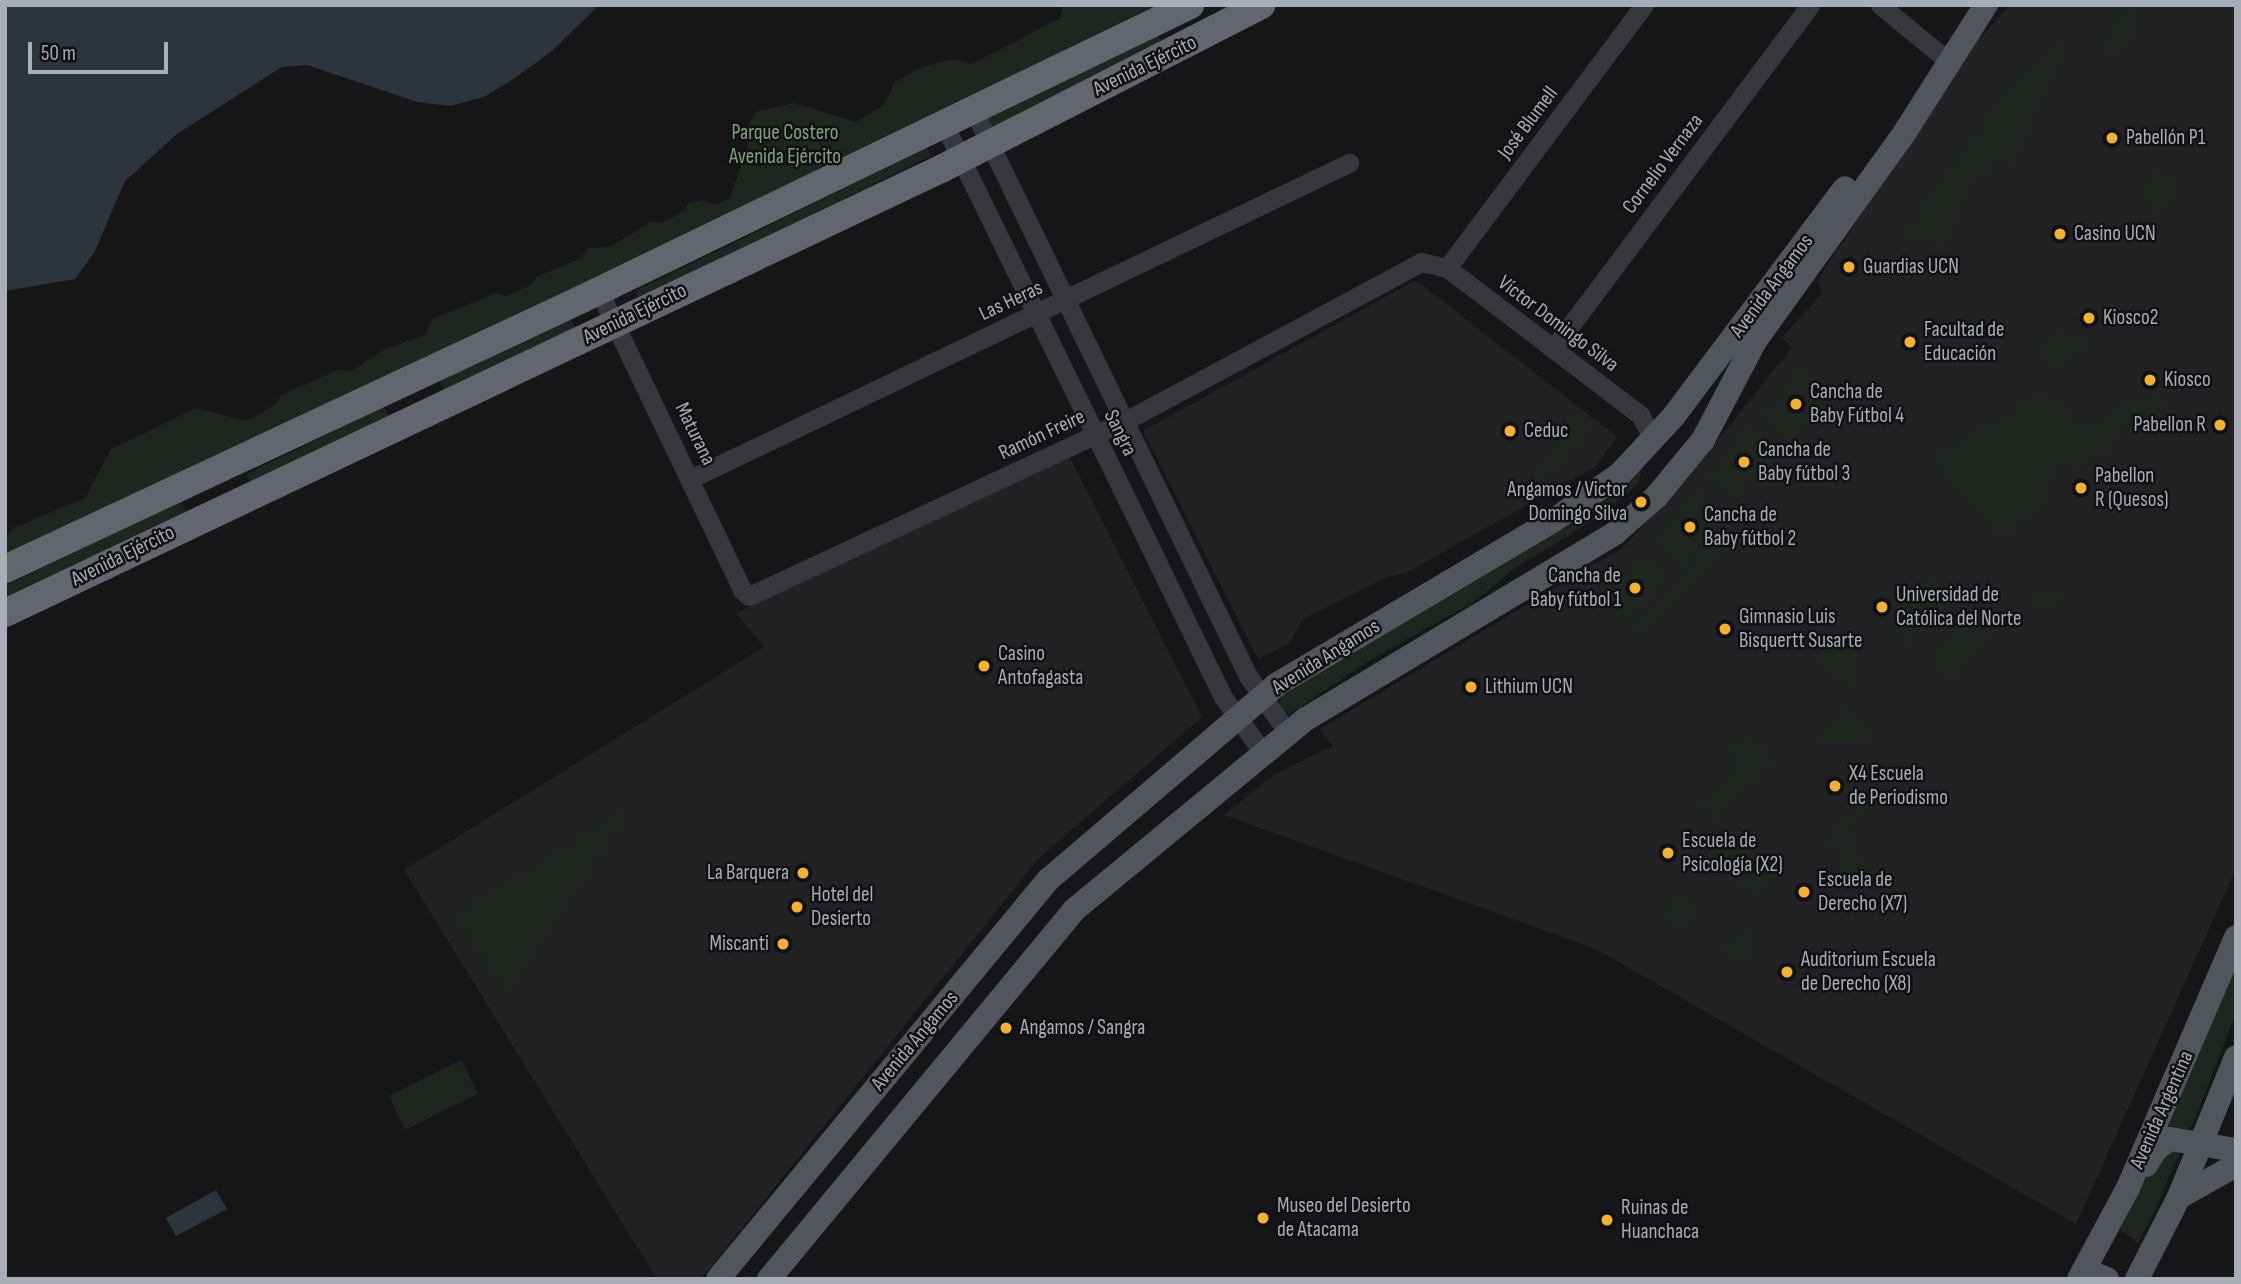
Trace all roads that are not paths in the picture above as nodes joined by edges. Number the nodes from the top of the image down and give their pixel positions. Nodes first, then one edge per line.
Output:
1 (1190, 5) edge
2 (1261, 5) edge
3 (1644, 5) edge
4 (1810, 5) edge
5 (1880, 5) edge
6 (1986, 5) edge
7 (1947, 60) junction
8 (975, 111) junction
9 (945, 126) junction
10 (989, 144) junction
11 (962, 158) junction
12 (1349, 163) dead end
13 (1421, 262) joint
14 (1447, 268) junction
15 (599, 291) junction
16 (1066, 301) junction
17 (1038, 313) junction
18 (615, 324) junction
19 (1553, 349) junction
20 (408, 380) junction
21 (423, 412) junction
22 (1125, 421) junction
23 (1096, 435) junction
24 (1654, 440) junction
25 (211, 472) junction
26 (692, 478) junction
27 (1656, 497) junction
28 (227, 506) junction
29 (5, 569) edge
30 (749, 596) joint
31 (5, 613) edge
32 (1262, 697) junction
33 (1238, 718) junction
34 (1288, 733) junction
35 (1264, 754) junction
36 (2236, 937) edge
37 (2236, 1058) edge
38 (2199, 1143) junction
39 (2236, 1150) edge
40 (2236, 1165) edge
41 (2128, 1188) junction
42 (2179, 1197) junction
43 (718, 1279) edge
44 (769, 1279) edge
45 (2079, 1279) edge
46 (2107, 1279) edge
47 (2137, 1279) edge

1 - 8 highway, Avenida Ejército
2 - 10 highway, Avenida Ejército
3 - 14 street, José Blumell
4 - 19 street, Cornelio Vernaza
5 - 7 street
6 - 7 main road, Avenida Angamos
7 - 24 main road, Avenida Angamos
7 - 27 main road, Avenida Angamos
8 - 9 highway, Avenida Ejército
8 - 10 street, Sangra
9 - 11 street, Sangra
9 - 15 highway, Avenida Ejército
10 - 11 highway, Avenida Ejército
10 - 16 street, Sangra
11 - 17 street, Sangra
11 - 18 highway, Avenida Ejército
12 - 16 street, Las Heras
13 - 14 street, Víctor Domingo Silva
13 - 22 street, Ramón Freire
14 - 19 street, Víctor Domingo Silva
15 - 18 street, Maturana
15 - 20 highway, Avenida Ejército
16 - 17 street, Las Heras
16 - 22 street, Sangra
17 - 23 street, Sangra
17 - 26 street, Las Heras
18 - 21 highway, Avenida Ejército
18 - 26 street, Maturana
19 - 24 street, Víctor Domingo Silva
20 - 21 highway
20 - 25 highway, Avenida Ejército
21 - 28 highway, Avenida Ejército
22 - 23 street, Ramón Freire
22 - 32 street, Sangra
23 - 30 street, Ramón Freire
23 - 33 street, Sangra
24 - 27 main road
24 - 32 main road, Avenida Angamos
25 - 28 highway
25 - 29 highway, Avenida Ejército
26 - 30 street, Maturana
27 - 34 main road, Avenida Angamos
28 - 31 highway, Avenida Ejército
32 - 33 main road, Avenida Angamos
32 - 34 street, Sangra
33 - 35 street, Sangra
33 - 43 main road, Avenida Angamos
34 - 35 main road, Avenida Angamos
35 - 44 main road, Avenida Angamos
36 - 41 main road, Avenida Argentina
37 - 38 main road
38 - 39 main road
38 - 41 main road
38 - 42 main road
40 - 42 main road
41 - 45 main road, Avenida Argentina
42 - 47 main road
45 - 46 main road

